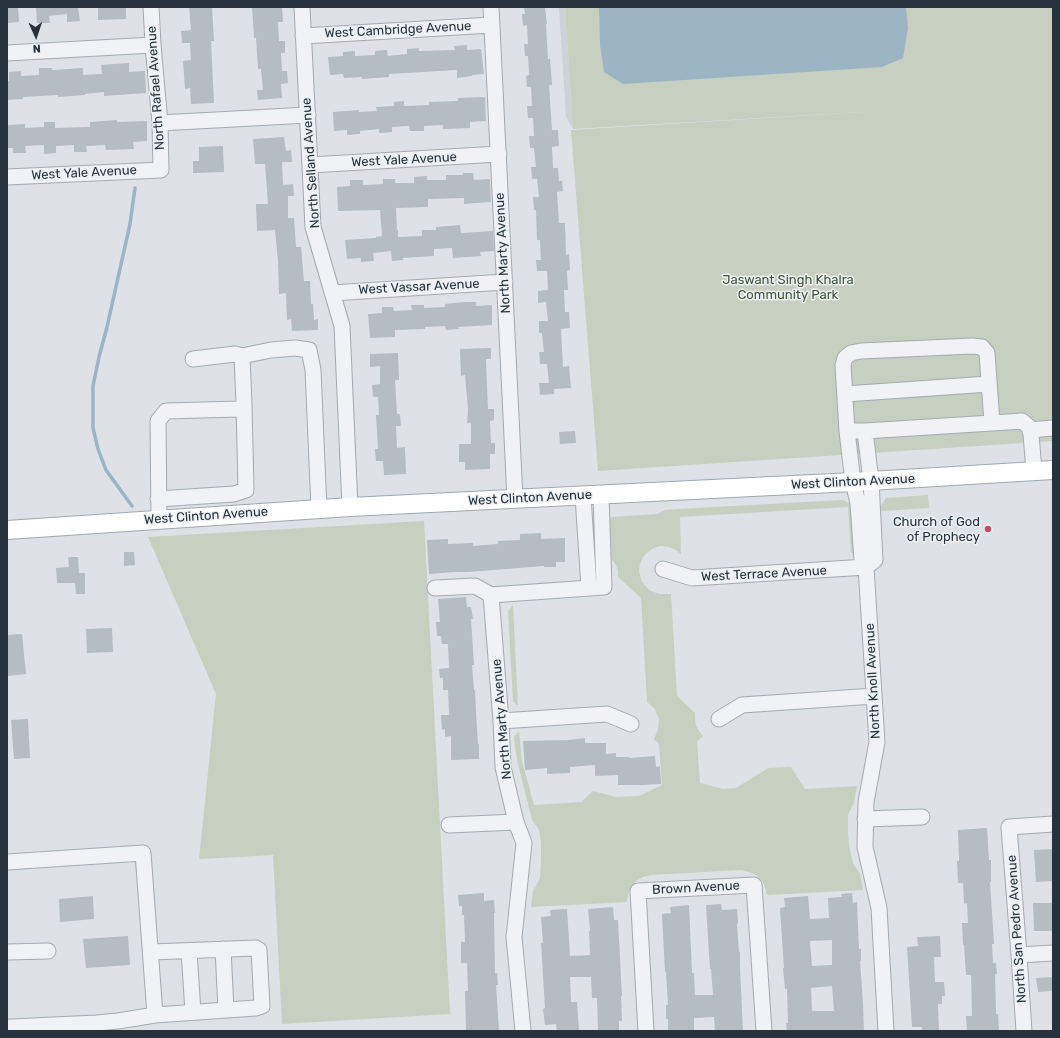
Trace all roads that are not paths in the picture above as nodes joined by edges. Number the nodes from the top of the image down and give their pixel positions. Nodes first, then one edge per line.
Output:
1 (151, 7) edge
2 (302, 7) edge
3 (491, 7) edge
4 (492, 25) junction
5 (303, 36) junction
6 (153, 45) junction
7 (7, 53) edge
8 (308, 115) junction
9 (160, 123) junction
10 (499, 154) junction
11 (310, 165) junction
12 (161, 170) joint
13 (7, 177) edge
14 (505, 282) junction
15 (332, 293) junction
16 (242, 356) junction
17 (193, 358) dead end
18 (989, 384) junction
19 (845, 394) junction
20 (244, 404) junction
21 (992, 423) junction
22 (1053, 428) edge
23 (1030, 430) junction
24 (847, 431) junction
25 (865, 431) junction
26 (1053, 470) edge
27 (1034, 471) junction
28 (871, 481) junction
29 (853, 482) junction
30 (601, 495) junction
31 (583, 496) junction
32 (515, 498) junction
33 (158, 499) junction
34 (350, 507) junction
35 (319, 509) junction
36 (158, 519) junction
37 (7, 530) edge
38 (866, 568) junction
39 (663, 569) dead end
40 (435, 588) dead end
41 (589, 588) junction
42 (491, 595) junction
43 (874, 696) junction
44 (719, 719) dead end
45 (501, 721) junction
46 (631, 724) dead end
47 (922, 817) dead end
48 (865, 819) junction
49 (516, 822) junction
50 (1053, 824) edge
51 (449, 825) dead end
52 (7, 862) edge
53 (223, 949) junction
54 (48, 951) dead end
55 (189, 951) junction
56 (7, 952) edge
57 (151, 952) junction
58 (1053, 953) edge
59 (1019, 955) junction
60 (226, 1010) junction
61 (193, 1012) junction
62 (155, 1015) junction
63 (7, 1027) edge
64 (523, 1031) edge
65 (646, 1031) edge
66 (764, 1031) edge
67 (886, 1031) edge
68 (1024, 1031) edge

1 - 6 street, North Rafael Avenue
2 - 5 street, North Selland Avenue
3 - 4 street, North Marty Avenue
4 - 5 street, West Cambridge Avenue
4 - 10 street, North Marty Avenue
5 - 8 street, North Selland Avenue
6 - 7 street
6 - 9 street, North Rafael Avenue
8 - 9 street
8 - 11 street, North Selland Avenue
9 - 12 street, North Rafael Avenue
10 - 11 street, West Yale Avenue
10 - 14 street, North Marty Avenue
11 - 15 street, North Selland Avenue
12 - 13 street, West Yale Avenue
14 - 15 street, West Vassar Avenue
14 - 32 street, North Marty Avenue
15 - 34 street, North Selland Avenue
16 - 17 street
16 - 20 street
16 - 35 street
18 - 19 street
18 - 19 street, North Knoll Avenue
18 - 21 street
19 - 24 street, North Knoll Avenue
20 - 33 street
20 - 33 street
21 - 23 street
21 - 25 street
22 - 23 street
23 - 27 street
24 - 25 street
24 - 29 street, North Knoll Avenue
25 - 28 street
26 - 27 main road, West Clinton Avenue
27 - 28 main road, West Clinton Avenue
28 - 29 main road, West Clinton Avenue
28 - 38 street
29 - 30 main road, West Clinton Avenue
29 - 38 street, North Knoll Avenue
30 - 31 main road, West Clinton Avenue
30 - 41 street
31 - 32 main road, West Clinton Avenue
31 - 41 street
32 - 34 main road, West Clinton Avenue
33 - 36 street
34 - 35 main road, West Clinton Avenue
35 - 36 main road, West Clinton Avenue
36 - 37 main road, West Clinton Avenue
38 - 39 street, West Terrace Avenue
38 - 43 street, North Knoll Avenue
40 - 42 street
41 - 42 street
42 - 45 street, North Marty Avenue
43 - 44 street
43 - 48 street, North Knoll Avenue
45 - 46 street
45 - 49 street, North Marty Avenue
47 - 48 street
48 - 67 street, North Knoll Avenue
49 - 51 street
49 - 64 street, North Marty Avenue
50 - 59 street, North San Pedro Avenue
52 - 57 street
53 - 55 street
53 - 60 street
53 - 60 street
54 - 56 street
55 - 57 street
55 - 61 street
57 - 62 street
58 - 59 street
59 - 68 street, North San Pedro Avenue
60 - 61 street
61 - 62 street
62 - 63 street
65 - 66 street, Brown Avenue

